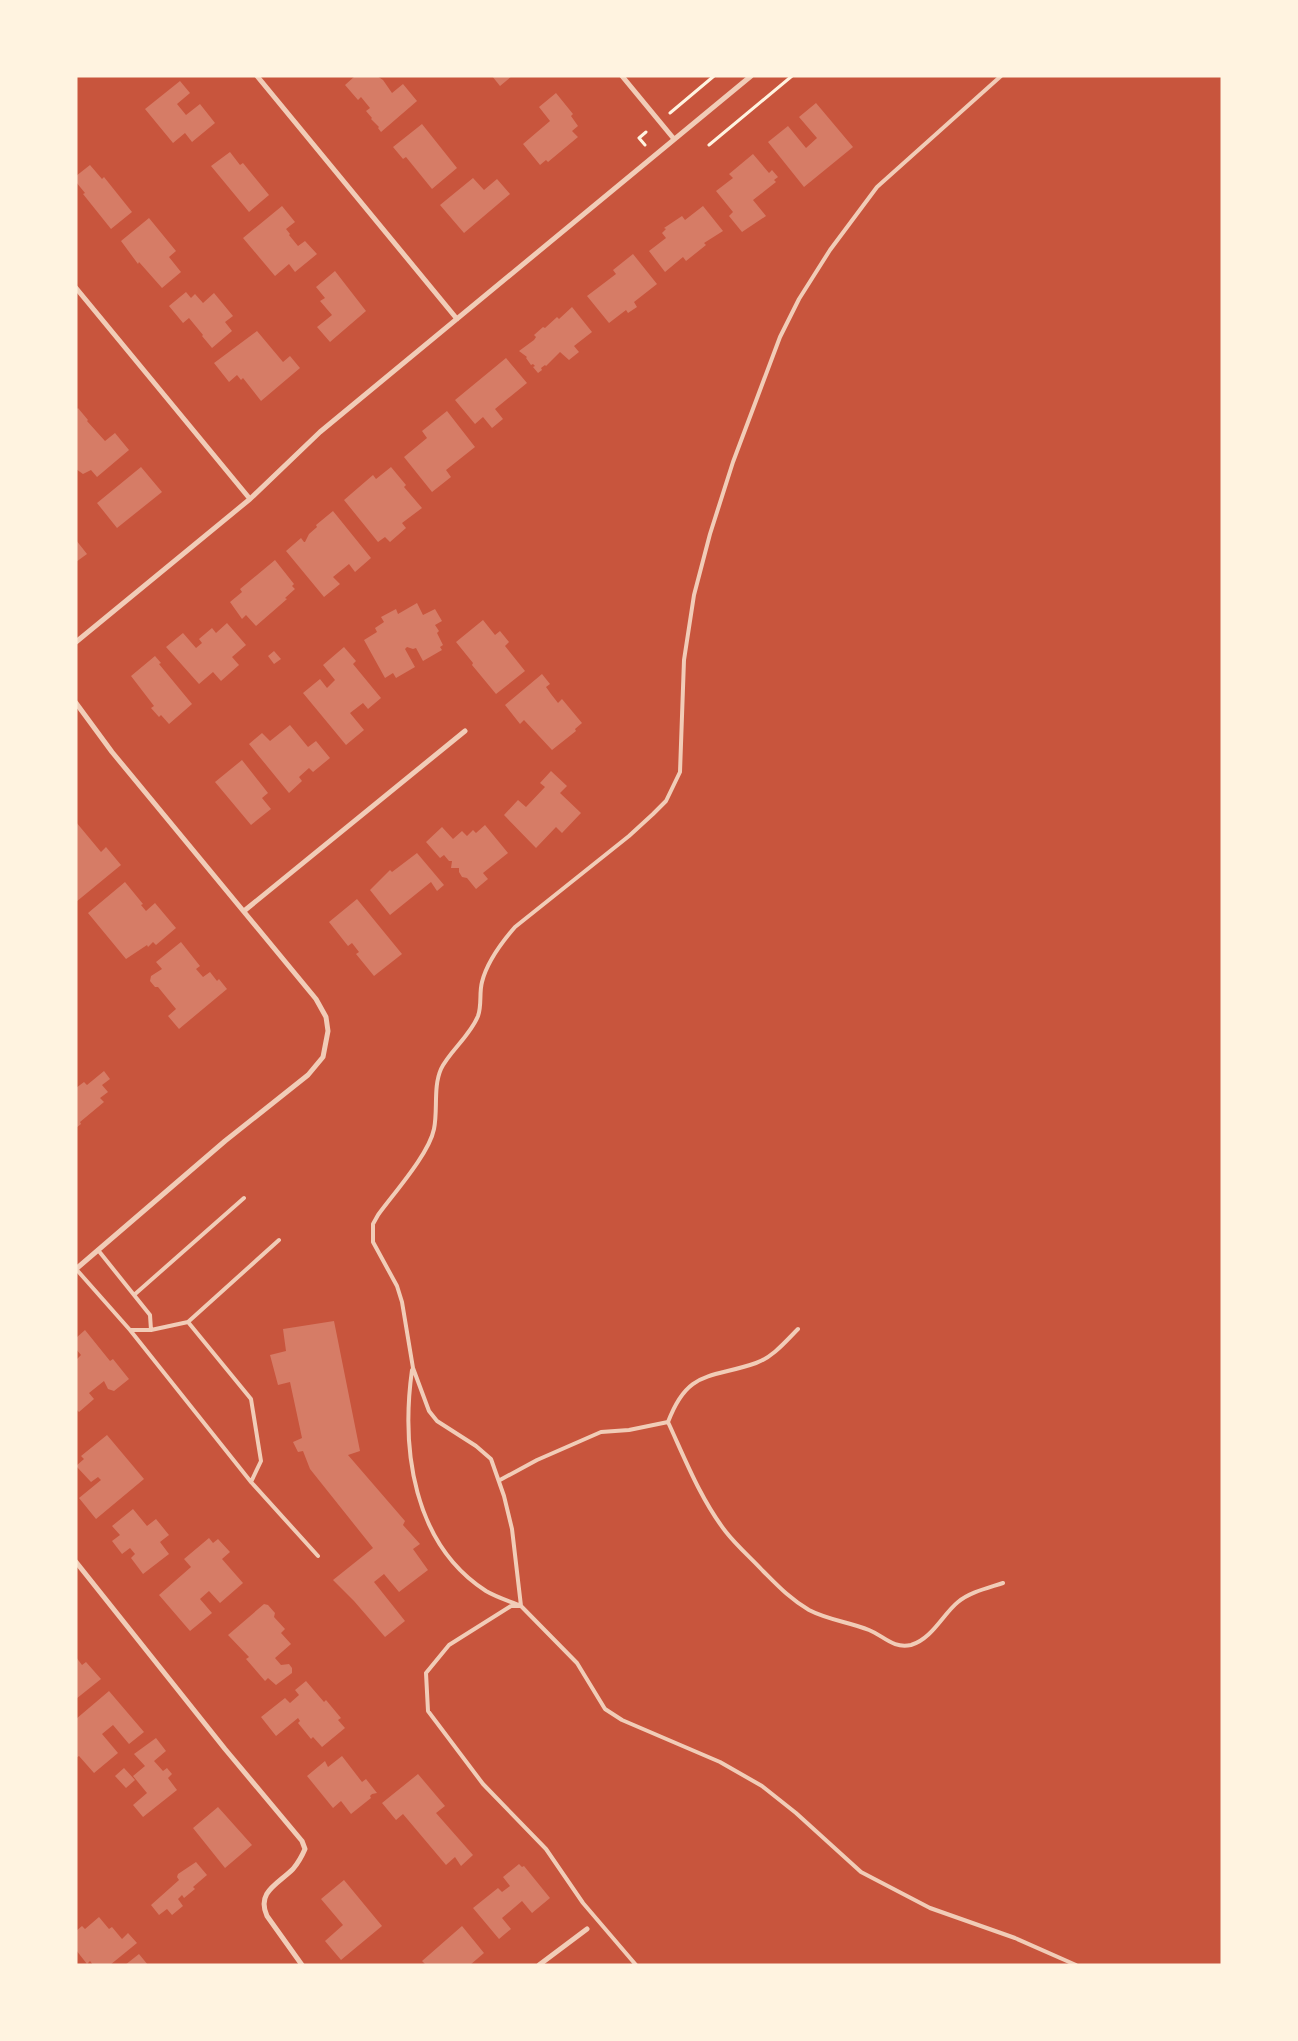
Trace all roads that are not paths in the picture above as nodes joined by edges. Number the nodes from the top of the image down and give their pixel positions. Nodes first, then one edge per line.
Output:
1 (257, 76) edge
2 (622, 76) edge
3 (751, 76) edge
4 (1001, 76) edge
5 (674, 140) junction
6 (76, 288) edge
7 (457, 319) junction
8 (250, 499) junction
9 (76, 642) edge
10 (76, 703) edge
11 (465, 731) dead end
12 (244, 911) junction
13 (244, 1198) dead end
14 (279, 1240) dead end
15 (98, 1250) junction
16 (76, 1269) edge
17 (134, 1295) junction
18 (188, 1322) junction
19 (798, 1329) dead end
20 (130, 1330) junction
21 (151, 1330) junction
22 (412, 1368) junction
23 (668, 1422) junction
24 (500, 1480) junction
25 (251, 1482) junction
26 (318, 1556) dead end
27 (76, 1562) edge
28 (1003, 1583) dead end
29 (521, 1606) junction
30 (587, 1929) dead end
31 (302, 1965) edge
32 (539, 1965) edge
33 (636, 1965) edge
34 (1076, 1965) edge

1 - 7 street
2 - 5 street
3 - 5 street
4 - 22 lane
5 - 7 street
6 - 8 street
7 - 8 street
8 - 9 street
10 - 12 street
11 - 12 street
12 - 15 street
13 - 17 lane
14 - 18 lane
15 - 16 street
15 - 17 lane
16 - 20 lane
17 - 21 lane
18 - 21 lane
18 - 25 lane
19 - 23 lane
20 - 21 lane
20 - 25 lane
22 - 24 lane
22 - 29 lane
23 - 24 lane
23 - 28 lane
24 - 29 lane
25 - 26 lane
27 - 31 street
29 - 33 lane
29 - 34 lane
30 - 32 street

